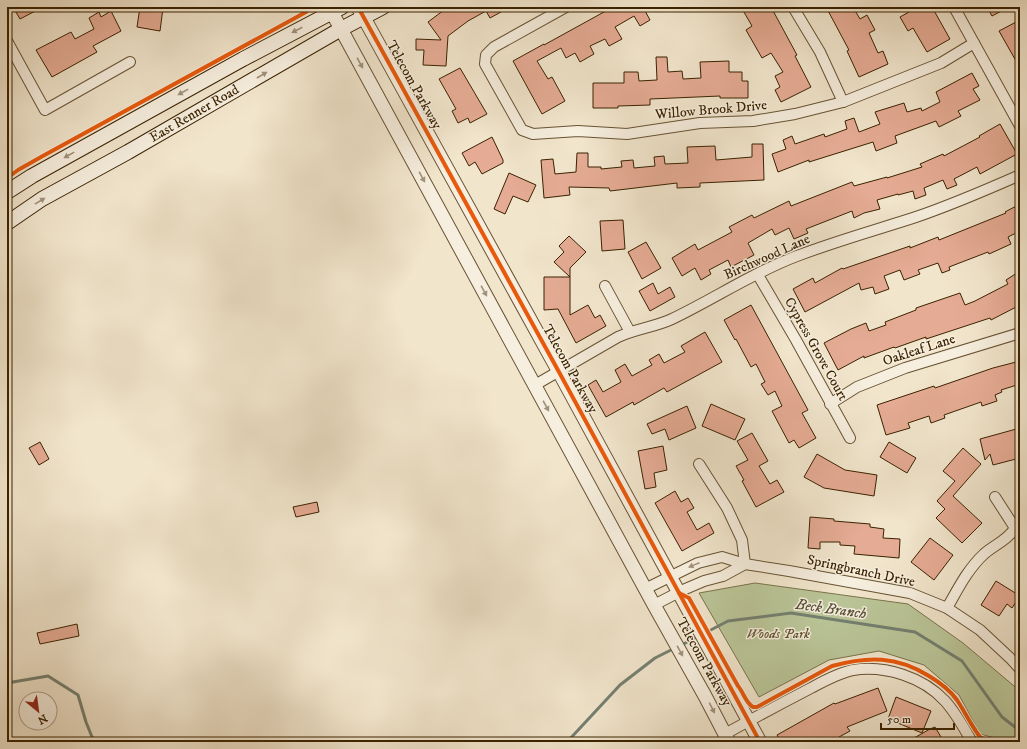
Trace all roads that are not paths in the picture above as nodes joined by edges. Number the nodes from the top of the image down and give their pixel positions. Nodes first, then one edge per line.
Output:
1 (383, 7) edge
2 (566, 7) edge
3 (793, 7) edge
4 (954, 7) edge
5 (334, 9) edge
6 (361, 12) edge
7 (341, 29) junction
8 (7, 41) edge
9 (974, 43) junction
10 (130, 62) dead end
11 (843, 102) junction
12 (1020, 126) edge
13 (1020, 175) edge
14 (7, 192) edge
15 (7, 222) edge
16 (758, 274) junction
17 (605, 286) dead end
18 (630, 332) junction
19 (1020, 333) edge
20 (559, 372) junction
21 (535, 385) junction
22 (830, 404) junction
23 (850, 438) dead end
24 (699, 464) dead end
25 (995, 497) dead end
26 (712, 560) junction
27 (745, 564) junction
28 (670, 576) junction
29 (717, 577) junction
30 (645, 589) junction
31 (679, 592) junction
32 (654, 605) junction
33 (947, 608) junction
34 (1020, 669) edge
35 (748, 721) junction
36 (727, 738) edge
37 (760, 742) edge
38 (972, 742) edge

1 - 6 main road, East Renner Road
2 - 11 street, Willow Brook Drive
3 - 11 street
4 - 9 street
5 - 7 street, Telecom Parkway
5 -> 14 main road, East Renner Road
6 - 7 main road, East Renner Road
6 - 20 street, Telecom Parkway
15 -> 7 main road, East Renner Road
7 -> 21 street, Telecom Parkway
8 - 10 street
9 - 11 street, Willow Brook Drive
9 - 12 street
13 - 16 street, Birchwood Lane
16 - 18 street, Birchwood Lane
16 - 22 street, Cypress Grove Court
17 - 18 street
18 - 20 street, Birchwood Lane
19 - 22 street, Oakleaf Lane
20 - 21 street, Birchwood Lane
20 - 28 street, Telecom Parkway
21 -> 30 street, Telecom Parkway
22 - 23 street, Cypress Grove Court
24 - 27 street
25 - 33 street
26 - 27 street, Springbranch Drive
26 -> 28 street, Springbranch Drive
26 - 29 street
27 - 29 street
27 - 33 street, Springbranch Drive
28 - 30 street, Springbranch Drive
28 - 31 street, Telecom Parkway
29 - 31 street
30 - 32 street, Telecom Parkway
31 - 32 street
31 - 35 street, Telecom Parkway
32 -> 36 street, Telecom Parkway
33 - 34 street, Springbranch Drive
35 - 36 street
35 - 37 street, Telecom Parkway
35 - 38 street

